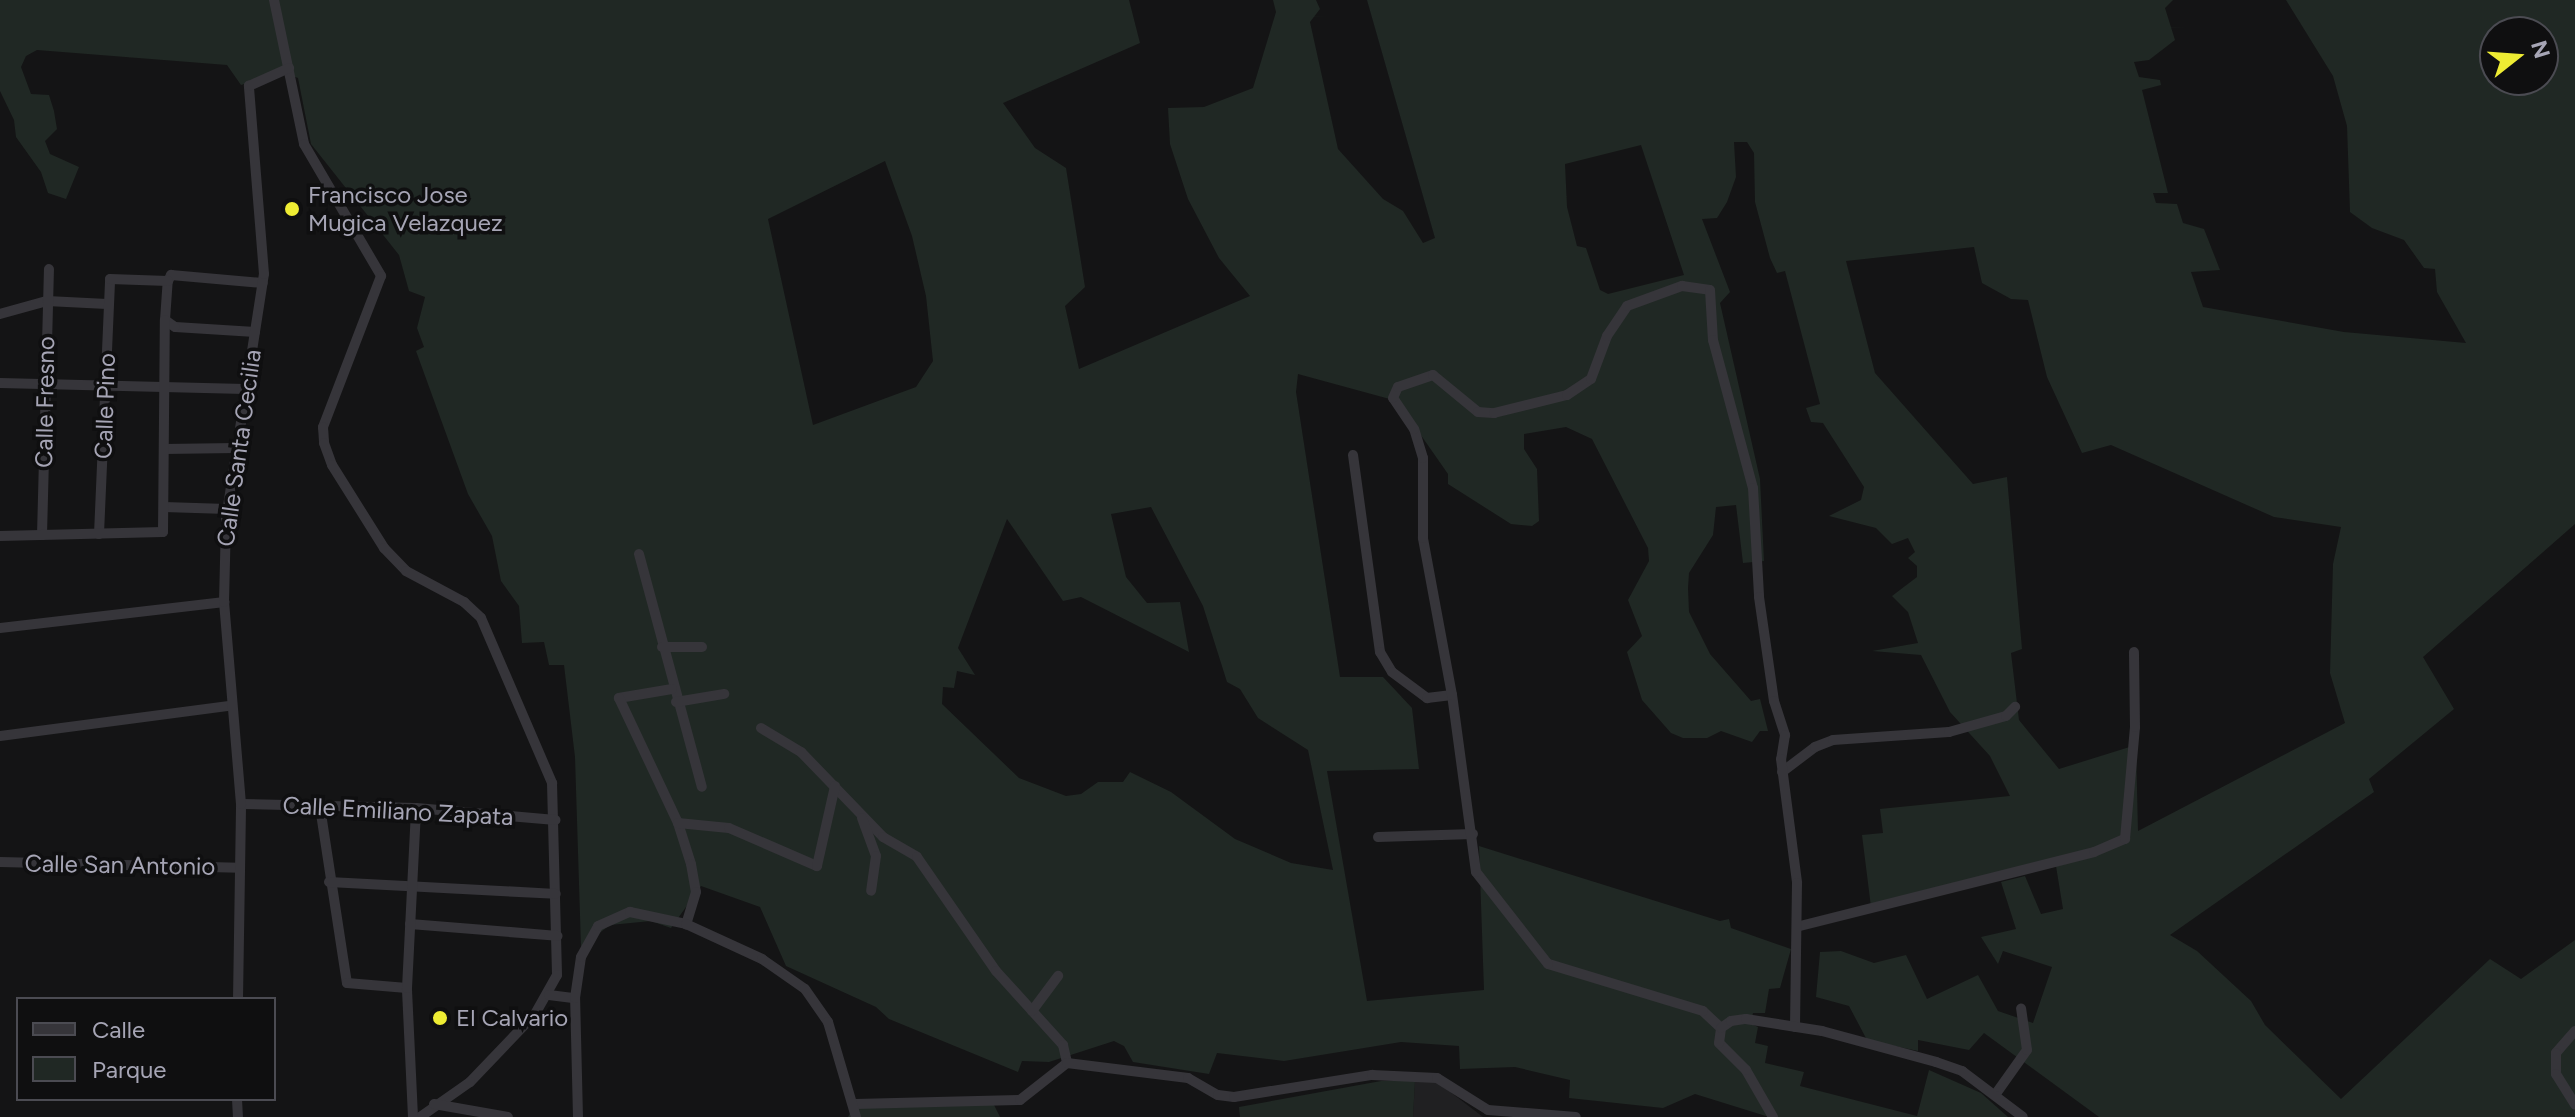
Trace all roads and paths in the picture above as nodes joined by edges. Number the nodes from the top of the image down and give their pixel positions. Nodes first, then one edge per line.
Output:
1 (274, 0) edge
2 (289, 68) junction
3 (49, 269) dead end
4 (168, 281) junction
5 (263, 283) junction
6 (47, 301) junction
7 (107, 304) junction
8 (0, 314) edge
9 (172, 328) junction
10 (255, 332) junction
11 (0, 383) edge
12 (46, 385) junction
13 (106, 388) junction
14 (164, 388) junction
15 (245, 389) junction
16 (236, 448) junction
17 (164, 449) junction
18 (1353, 455) dead end
19 (164, 507) junction
20 (227, 509) junction
21 (99, 534) junction
22 (42, 535) junction
23 (0, 536) edge
24 (639, 554) dead end
25 (224, 602) junction
26 (0, 628) edge
27 (662, 647) junction
28 (702, 647) dead end
29 (2134, 652) dead end
30 (672, 689) junction
31 (724, 694) dead end
32 (1452, 695) junction
33 (676, 702) junction
34 (229, 706) junction
35 (2015, 707) dead end
36 (761, 728) dead end
37 (0, 736) edge
38 (1782, 772) junction
39 (835, 786) junction
40 (702, 787) dead end
41 (241, 804) junction
42 (320, 807) junction
43 (416, 808) junction
44 (862, 818) junction
45 (555, 820) junction
46 (678, 823) junction
47 (1473, 834) junction
48 (1378, 837) dead end
49 (0, 862) edge
50 (239, 868) junction
51 (329, 882) junction
52 (410, 884) junction
53 (871, 891) dead end
54 (556, 894) junction
55 (410, 924) junction
56 (686, 924) junction
57 (1800, 926) junction
58 (558, 936) junction
59 (1058, 976) dead end
60 (407, 988) junction
61 (549, 995) junction
62 (238, 997) edge
63 (575, 998) junction
64 (2021, 1008) dead end
65 (1032, 1011) junction
66 (1795, 1027) junction
67 (1721, 1028) junction
68 (2575, 1031) edge
69 (1067, 1063) junction
70 (1995, 1095) junction
71 (434, 1104) junction
72 (855, 1104) junction
73 (2575, 1105) edge
74 (413, 1117) edge
75 (420, 1117) edge
76 (508, 1117) edge
77 (578, 1117) edge
78 (856, 1117) edge
79 (1576, 1117) edge
80 (1773, 1117) edge
81 (2023, 1117) edge

1 - 2 street
2 - 5 street, Calle Santa Cecilia
2 - 45 street
3 - 6 street, Calle Fresno
4 - 5 street
4 - 7 street, Calle Pino
4 - 9 street
5 - 10 street, Calle Santa Cecilia
6 - 7 street
6 - 8 street
6 - 12 street, Calle Fresno
7 - 13 street, Calle Pino
9 - 10 street
9 - 14 street
10 - 15 street, Calle Santa Cecilia
11 - 12 street
12 - 13 street
12 - 22 street, Calle Fresno
13 - 14 street
13 - 21 street, Calle Pino
14 - 15 street
14 - 17 street
15 - 16 street, Calle Santa Cecilia
16 - 17 street
16 - 20 street, Calle Santa Cecilia
17 - 19 street
18 - 32 street
19 - 20 street
19 - 21 street
20 - 25 street, Calle Santa Cecilia
21 - 22 street
22 - 23 street
24 - 27 street
25 - 26 street
25 - 34 street, Calle Santa Cecilia
27 - 28 street
27 - 30 street
29 - 57 street
30 - 33 street
30 - 46 street
31 - 33 street
32 - 38 street
32 - 47 street
33 - 40 street
34 - 37 street
34 - 41 street, Calle Santa Cecilia
35 - 38 street
36 - 39 street
38 - 57 street
39 - 44 street
39 - 46 street
41 - 42 street, Calle Emiliano Zapata
41 - 50 street, Calle Santa Cecilia
42 - 43 street, Calle Emiliano Zapata
42 - 51 street
43 - 45 street, Calle Emiliano Zapata
43 - 52 street
44 - 53 street
44 - 65 street
45 - 54 street
46 - 56 street
47 - 48 street
47 - 67 street
49 - 50 street, Calle San Antonio
50 - 62 street, Calle Santa Cecilia
51 - 52 street
51 - 60 street
52 - 54 street
52 - 55 street
54 - 58 street
55 - 58 street
55 - 60 street
56 - 63 street
56 - 72 street
57 - 66 street
58 - 61 street
59 - 65 street
60 - 74 street
61 - 63 street
61 - 71 street
63 - 77 street
64 - 70 street
65 - 69 street
66 - 67 street
66 - 70 street
67 - 80 street
68 - 73 street
69 - 72 street
69 - 79 street
70 - 81 street
71 - 75 street
71 - 76 street
72 - 78 street

